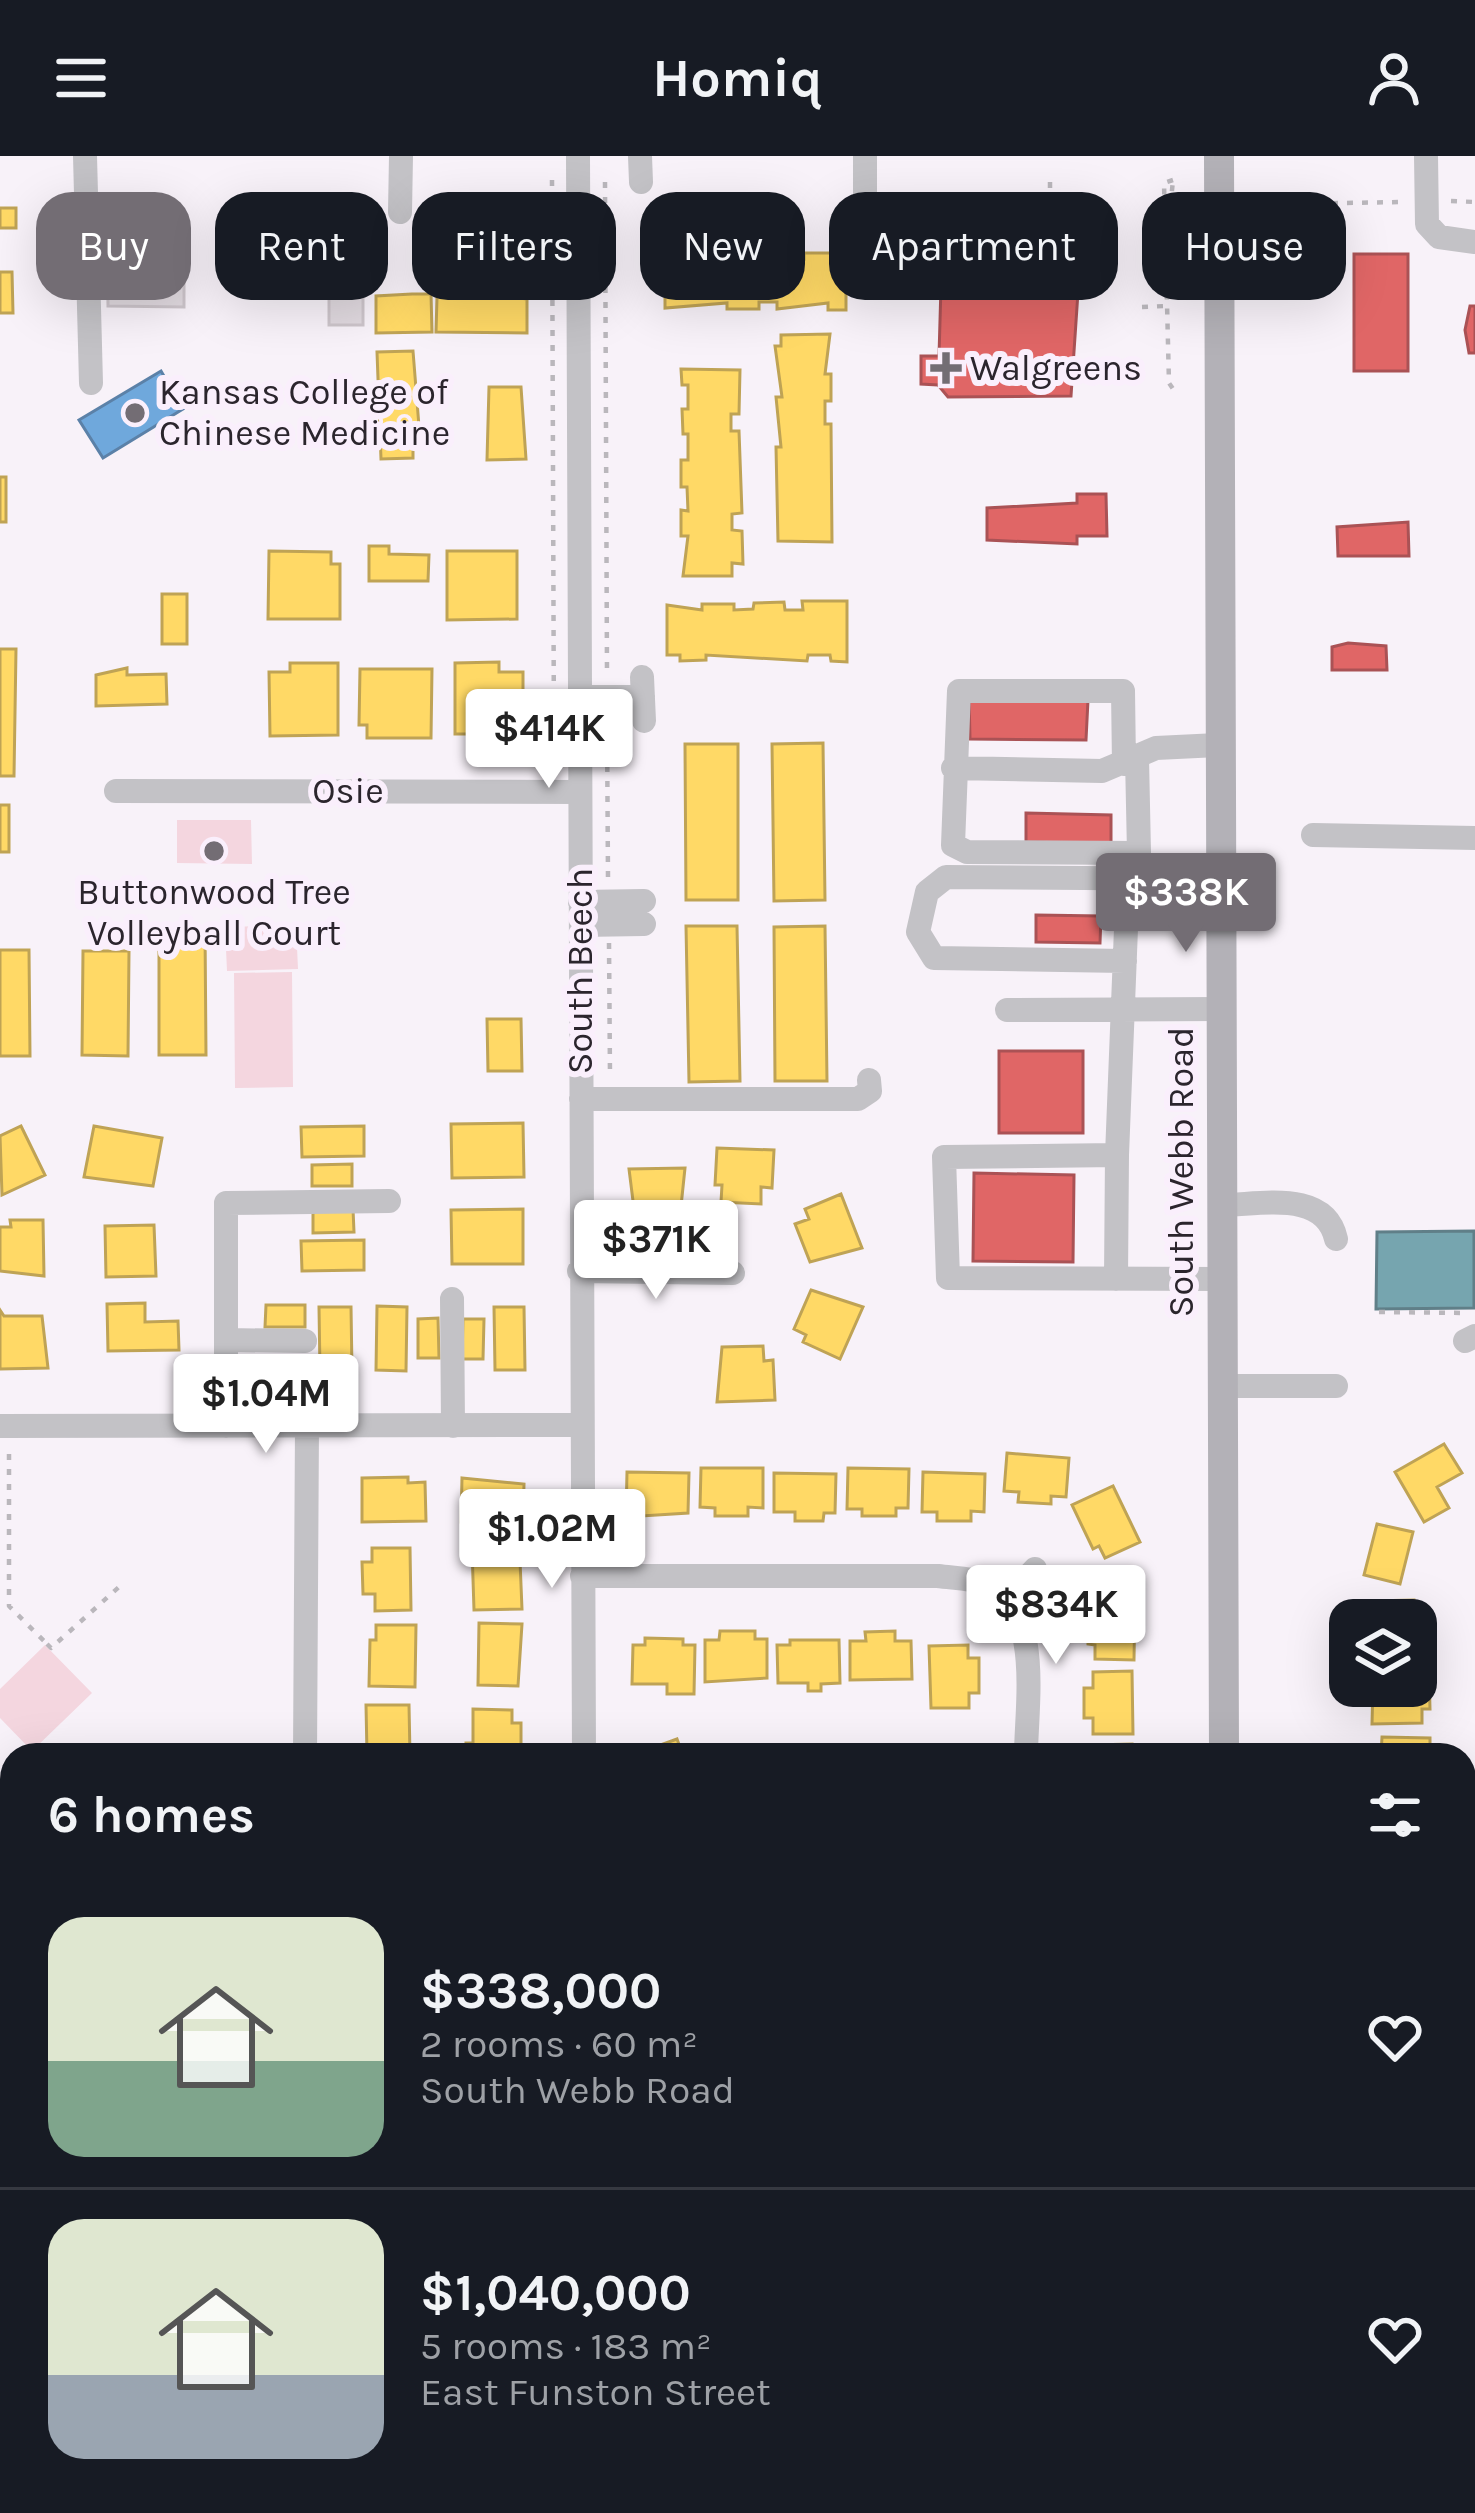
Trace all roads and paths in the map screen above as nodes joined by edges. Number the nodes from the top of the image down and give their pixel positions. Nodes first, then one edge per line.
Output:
1 (86, 156) edge
2 (401, 156) edge
3 (578, 156) edge
4 (865, 156) edge
5 (1219, 156) edge
6 (1426, 156) edge
7 (552, 180) dead end
8 (1173, 180) dead end
9 (605, 182) dead end
10 (1050, 182) dead end
11 (865, 192) edge
12 (1050, 192) edge
13 (1426, 201) junction
14 (1475, 202) edge
15 (1346, 203) edge
16 (400, 212) dead end
17 (1475, 242) edge
18 (1168, 306) junction
19 (1142, 307) dead end
20 (91, 383) dead end
21 (1175, 392) dead end
22 (578, 697) junction
23 (608, 697) junction
24 (643, 698) dead end
25 (1219, 745) junction
26 (554, 754) dead end
27 (1130, 761) junction
28 (953, 768) junction
29 (116, 790) dead end
30 (579, 792) junction
31 (1313, 835) dead end
32 (1475, 838) edge
33 (1128, 878) junction
34 (1219, 880) junction
35 (609, 913) junction
36 (644, 913) dead end
37 (580, 914) junction
38 (1125, 961) junction
39 (1124, 1009) junction
40 (1220, 1009) junction
41 (1007, 1010) dead end
42 (869, 1080) dead end
43 (610, 1085) dead end
44 (581, 1099) junction
45 (1117, 1155) junction
46 (389, 1201) dead end
47 (1221, 1205) junction
48 (1336, 1239) dead end
49 (579, 1271) junction
50 (733, 1273) dead end
51 (1116, 1279) junction
52 (1221, 1279) junction
53 (452, 1299) dead end
54 (1379, 1312) dead end
55 (1475, 1313) edge
56 (226, 1340) junction
57 (305, 1341) dead end
58 (1222, 1386) junction
59 (1336, 1386) dead end
60 (579, 1425) junction
61 (0, 1426) edge
62 (226, 1426) junction
63 (307, 1426) junction
64 (453, 1426) junction
65 (9, 1454) dead end
66 (1035, 1569) dead end
67 (582, 1576) junction
68 (119, 1587) dead end
69 (1007, 1598) junction
70 (305, 1743) edge
71 (584, 1743) edge
72 (1026, 1743) edge
73 (1223, 1743) edge

1 - 20 street
2 - 16 street
3 - 22 street, South Beech
4 - 11 street
5 - 25 main road, South Webb Road
6 - 13 street
7 - 26 path
8 - 18 path
9 - 23 path
10 - 12 path
13 - 14 path
13 - 15 path
13 - 17 street
18 - 19 path
18 - 21 path
22 - 23 street
22 - 30 street, South Beech
23 - 24 street
23 - 35 path
25 - 27 street
25 - 34 main road, South Webb Road
27 - 28 street
27 - 28 street
27 - 28 street
29 - 30 street, Osie
30 - 37 street, South Beech
31 - 32 street
33 - 34 street
33 - 38 street
33 - 38 street
34 - 40 main road, South Webb Road
35 - 36 street
35 - 37 street
35 - 43 path
37 - 44 street, South Beech
38 - 39 street
39 - 40 street
39 - 41 street
39 - 45 street
40 - 47 main road, South Webb Road
42 - 44 street
44 - 49 street, South Beech
45 - 51 street
45 - 51 street
46 - 56 street
47 - 48 street
47 - 52 main road, South Webb Road
49 - 50 street
49 - 60 street, South Beech
51 - 52 street
52 - 58 main road, South Webb Road
53 - 64 street
54 - 55 path
56 - 57 street
56 - 62 street
58 - 59 street
58 - 73 main road, South Webb Road
60 - 64 street
60 - 67 street, South Beech
61 - 62 street
62 - 63 street
63 - 64 street
63 - 70 street
65 - 68 path
66 - 69 street
67 - 69 street
67 - 71 street, South Beech
69 - 72 street

